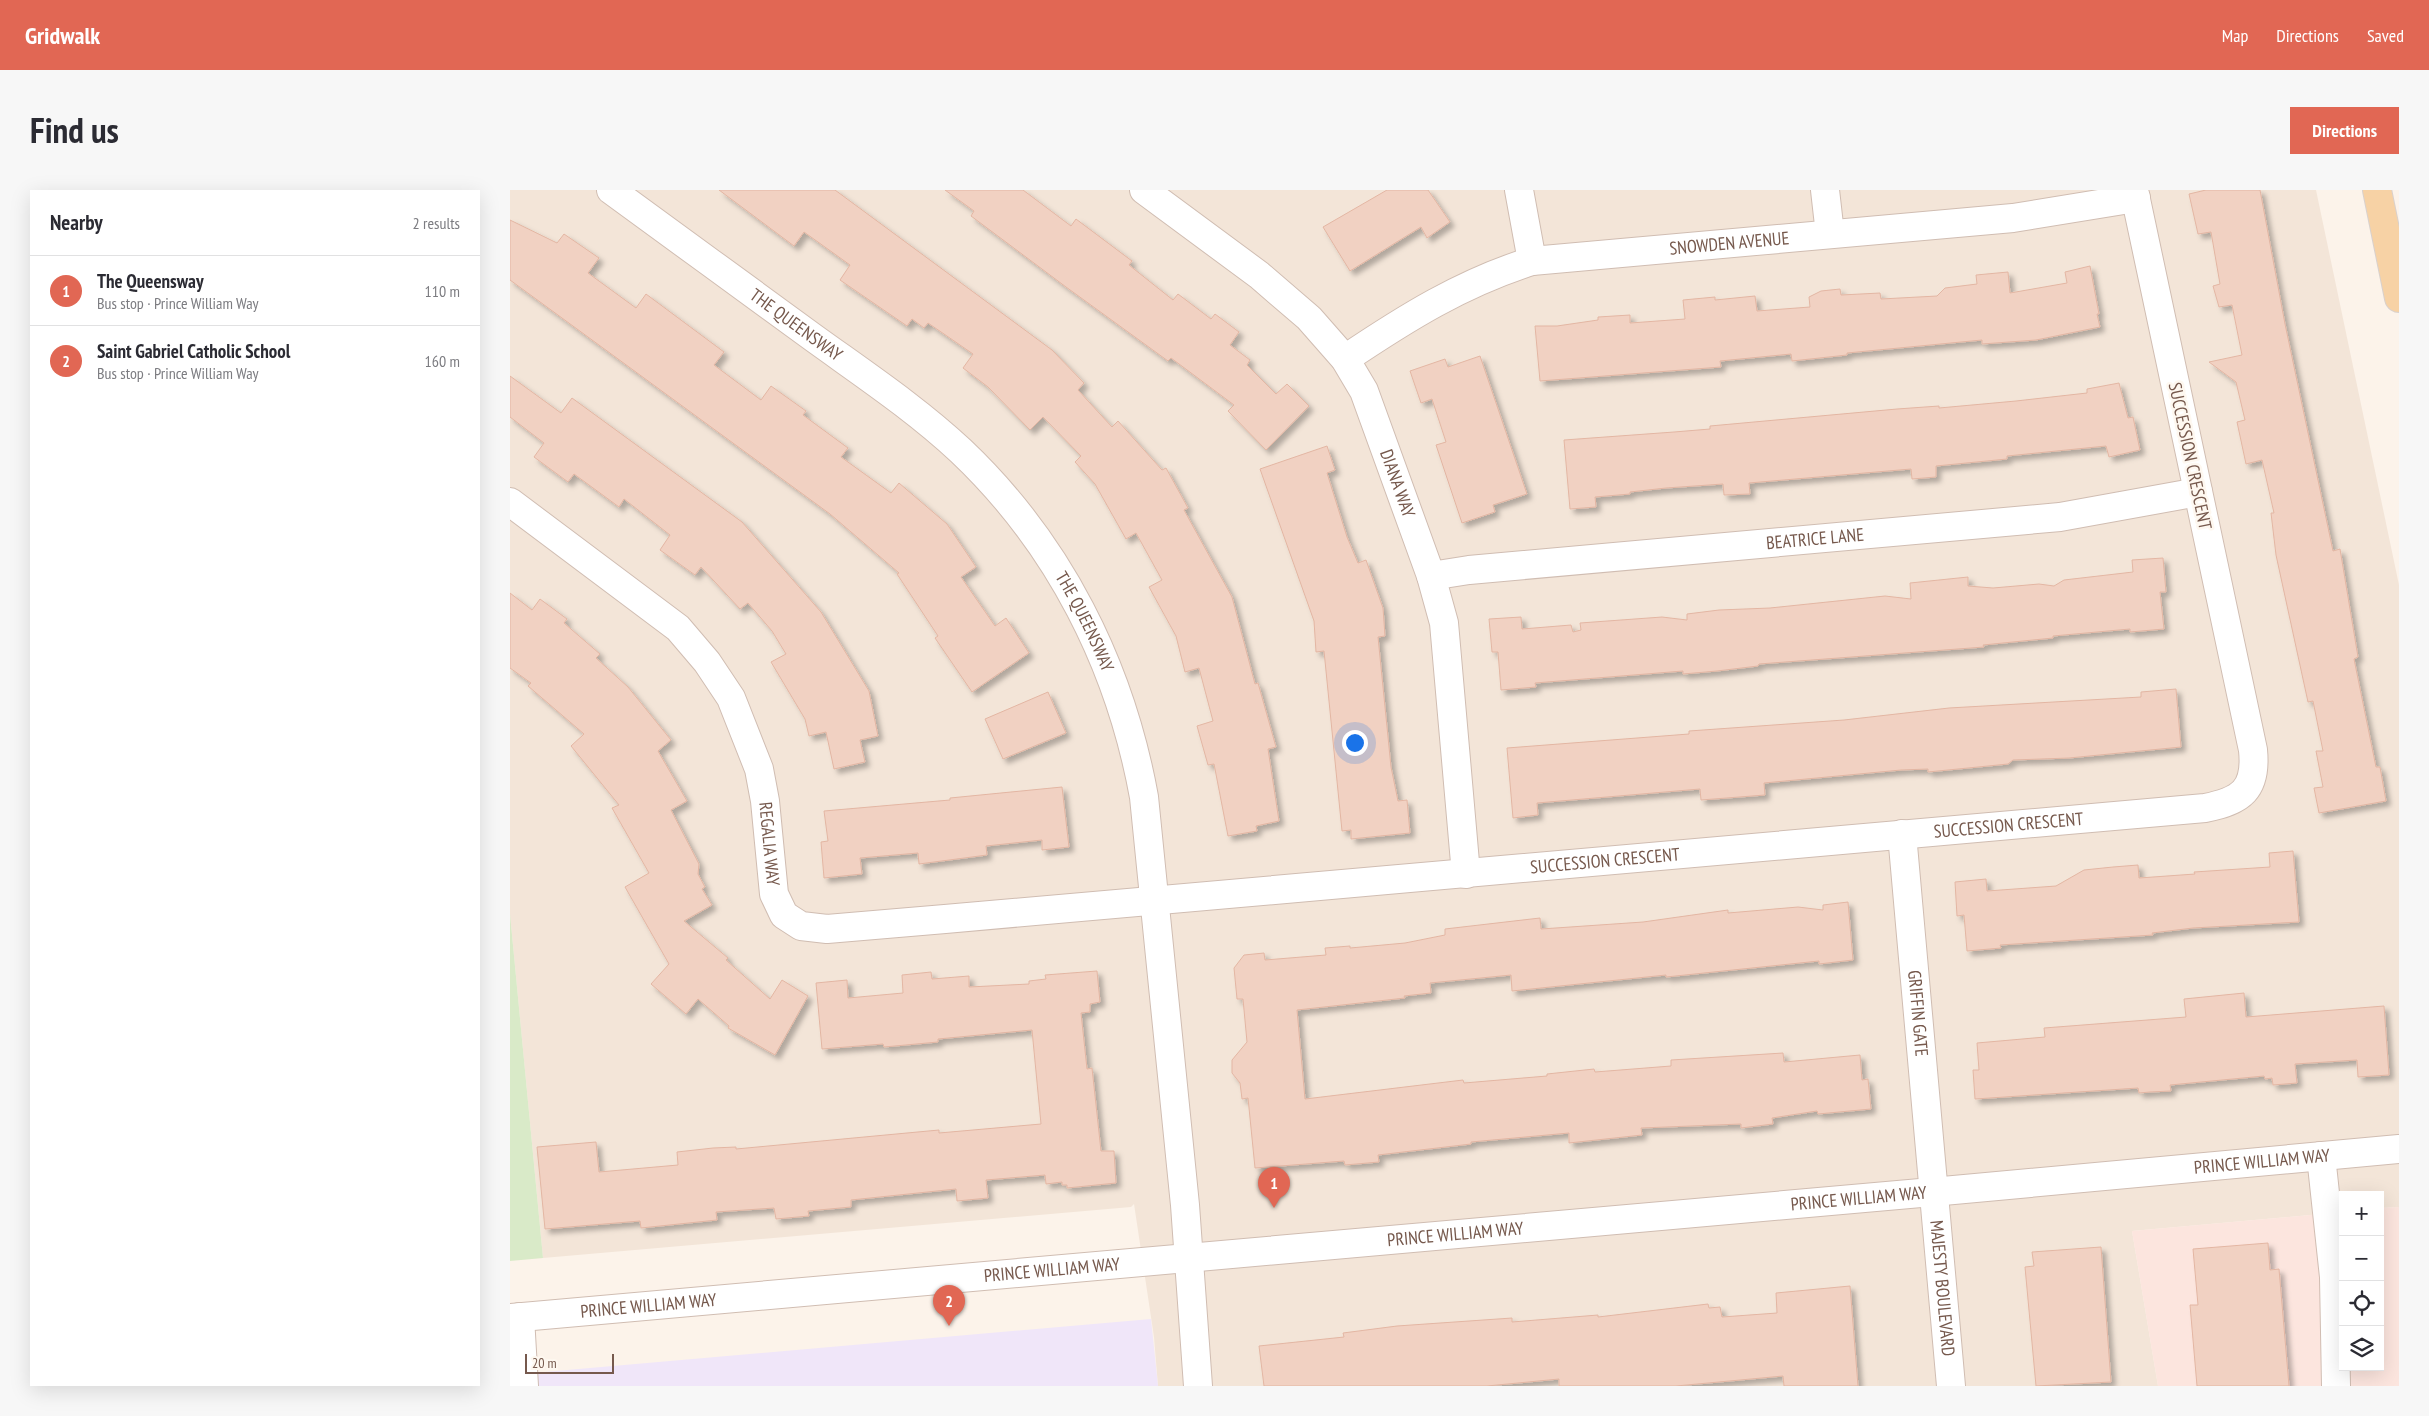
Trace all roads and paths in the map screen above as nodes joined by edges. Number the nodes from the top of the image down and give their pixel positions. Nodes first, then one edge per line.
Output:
1 (611, 190) edge
2 (1144, 190) edge
3 (1519, 190) edge
4 (1825, 190) edge
5 (2377, 190) edge
6 (2135, 194) edge
7 (1830, 234) junction
8 (1532, 261) junction
9 (2399, 298) edge
10 (1345, 358) junction
11 (2198, 492) junction
12 (510, 502) edge
13 (1431, 576) junction
14 (1902, 834) junction
15 (1466, 874) junction
16 (1155, 901) junction
17 (2399, 1149) edge
18 (2321, 1156) junction
19 (1932, 1192) junction
20 (1189, 1258) junction
21 (515, 1318) edge
22 (524, 1386) edge
23 (1198, 1386) edge
24 (1950, 1386) edge
25 (2336, 1386) edge

1 - 16 street, THE QUEENSWAY
2 - 10 street, DIANA WAY
3 - 8 street
4 - 7 street
5 - 9 main road
6 - 7 street, SNOWDEN AVENUE
6 - 11 street, SUCCESSION CRESCENT
7 - 8 street, SNOWDEN AVENUE
8 - 10 street, SNOWDEN AVENUE
10 - 13 street, DIANA WAY
11 - 13 street, BEATRICE LANE
11 - 14 street, SUCCESSION CRESCENT
12 - 16 street, REGALIA WAY
13 - 15 street, DIANA WAY
14 - 15 street, SUCCESSION CRESCENT
14 - 19 street, GRIFFIN GATE
15 - 16 street, SUCCESSION CRESCENT
16 - 20 street, THE QUEENSWAY
17 - 18 street, PRINCE WILLIAM WAY
18 - 19 street, PRINCE WILLIAM WAY
18 - 25 street
19 - 20 street, PRINCE WILLIAM WAY
19 - 24 street, MAJESTY BOULEVARD
20 - 21 street, PRINCE WILLIAM WAY
20 - 23 street, THE QUEENSWAY
21 - 22 street

